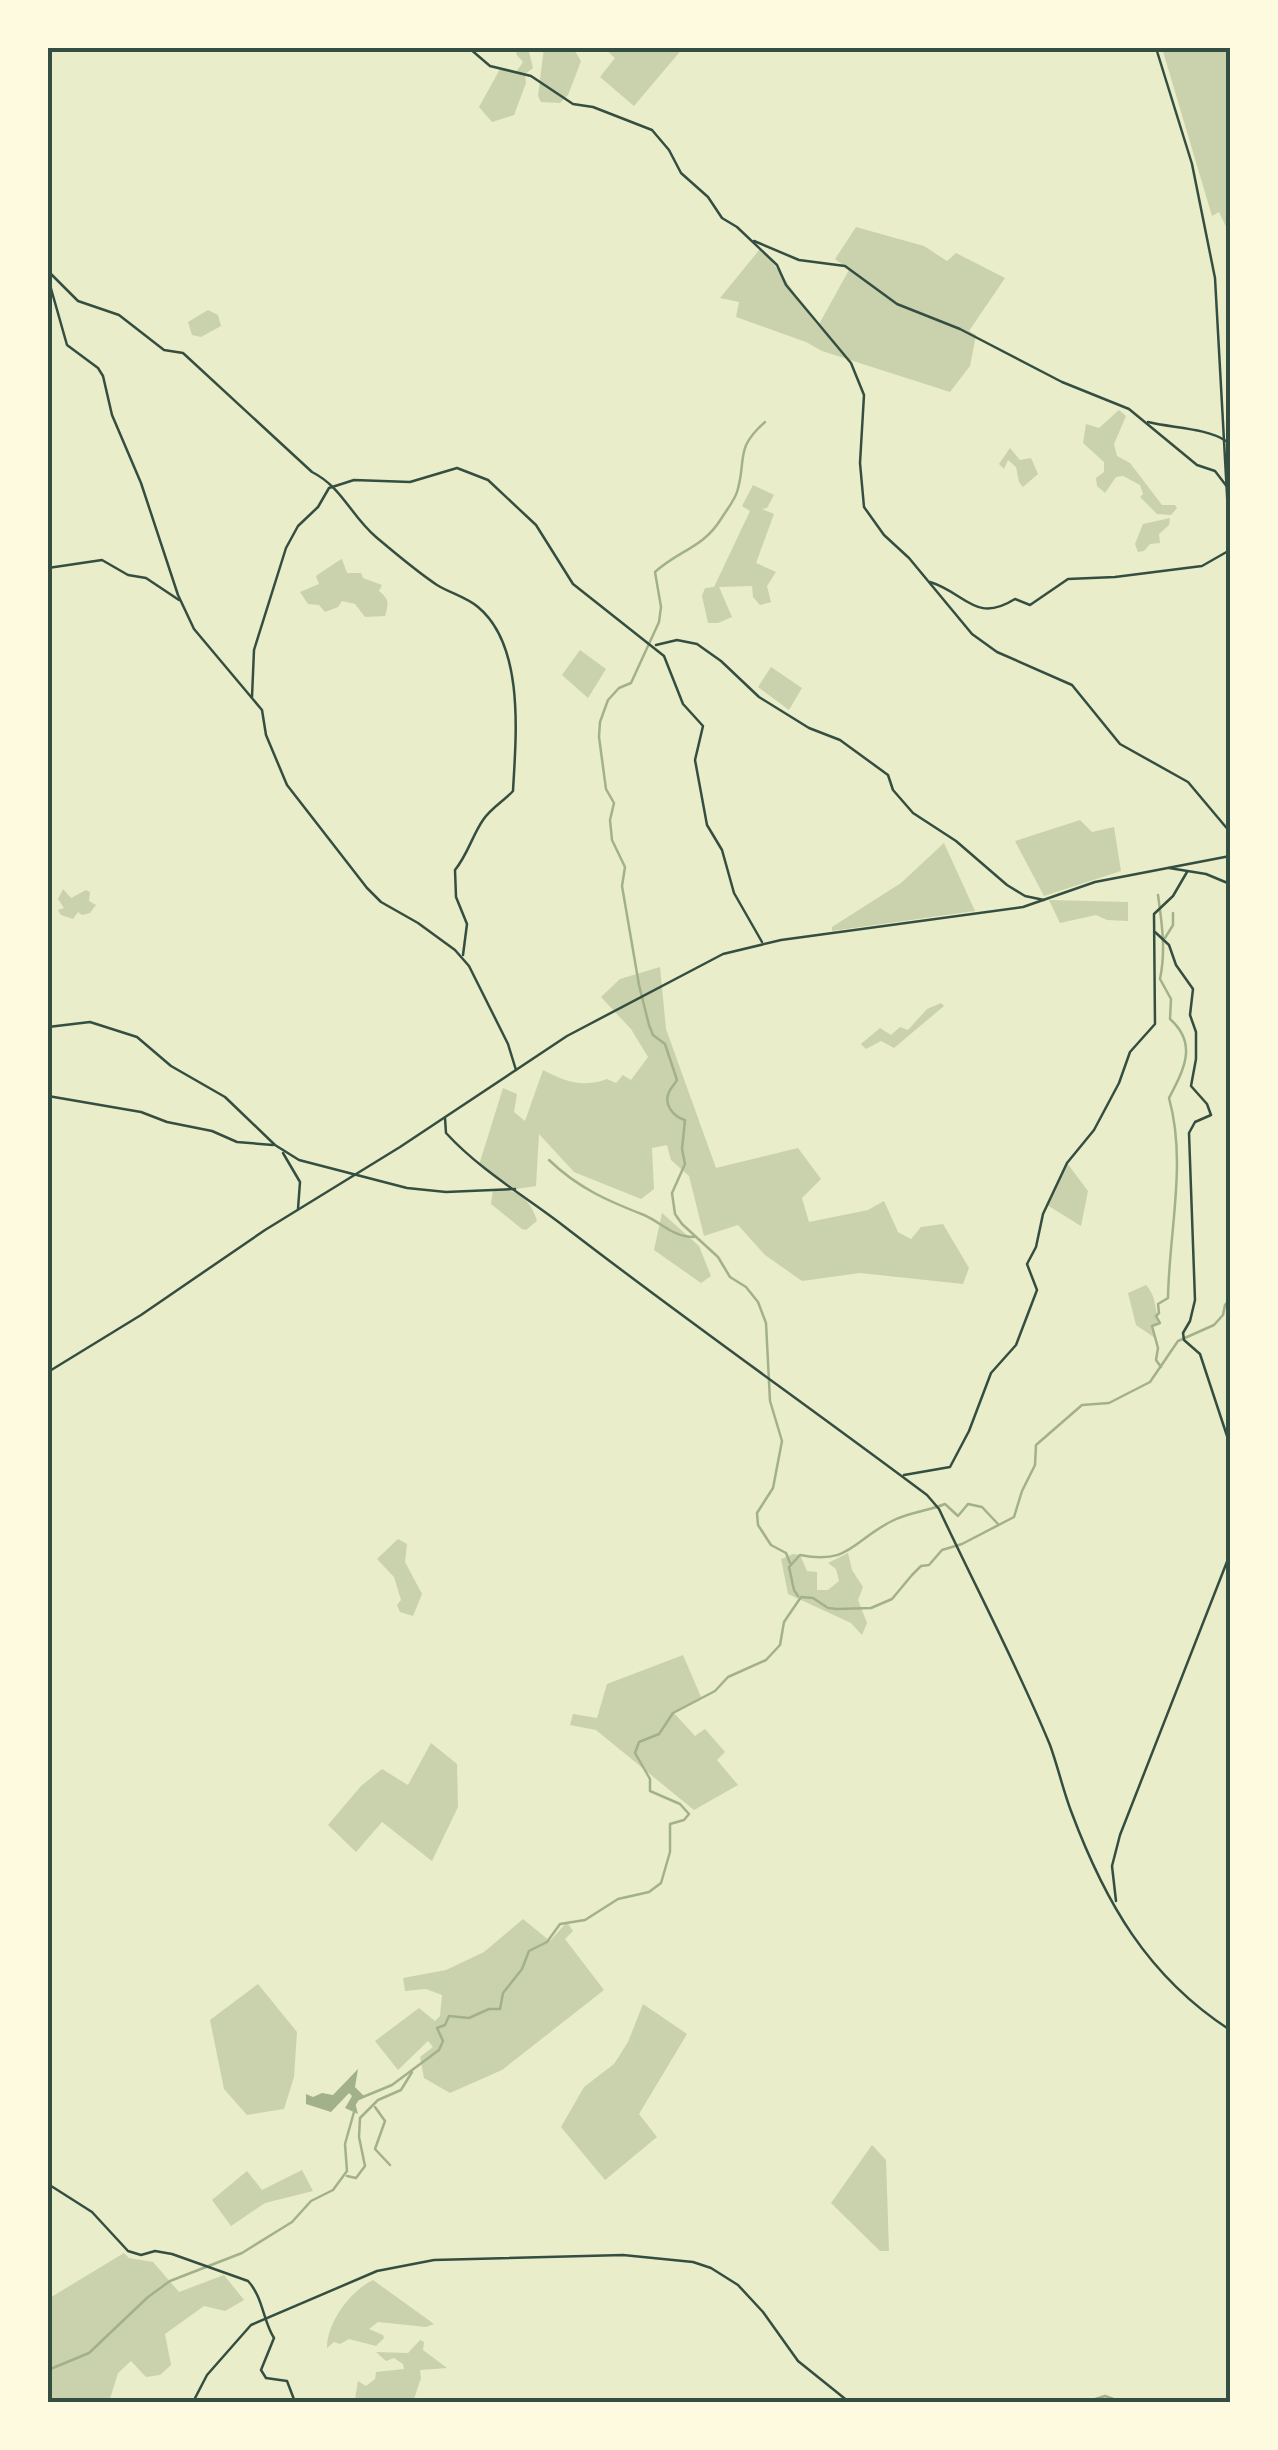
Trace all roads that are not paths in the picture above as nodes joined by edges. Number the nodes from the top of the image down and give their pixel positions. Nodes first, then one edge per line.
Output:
1 (468, 48) edge
2 (1156, 48) edge
3 (750, 240) junction
4 (48, 272) edge
5 (48, 278) edge
6 (1147, 421) junction
7 (1226, 440) junction
8 (336, 487) junction
9 (1228, 488) junction
10 (1230, 550) edge
11 (48, 568) edge
12 (929, 582) junction
13 (181, 602) junction
14 (654, 645) junction
15 (252, 697) junction
16 (1230, 832) edge
17 (1230, 856) edge
18 (1167, 868) junction
19 (1187, 872) junction
20 (1230, 884) edge
21 (1045, 900) junction
22 (1154, 930) junction
23 (763, 943) junction
24 (462, 957) junction
25 (48, 1028) edge
26 (516, 1070) junction
27 (48, 1096) edge
28 (446, 1114) junction
29 (277, 1147) junction
30 (357, 1174) junction
31 (516, 1189) junction
32 (298, 1210) junction
33 (48, 1372) edge
34 (1230, 1445) edge
35 (902, 1476) junction
36 (1230, 1554) edge
37 (1116, 1904) junction
38 (1230, 2030) edge
39 (48, 2184) edge
40 (265, 2318) junction
41 (192, 2402) edge
42 (295, 2402) edge
43 (849, 2402) edge

1 - 3 street
2 - 7 street
3 - 6 street
3 - 12 street
4 - 8 street
5 - 13 street
6 - 7 street
6 - 9 street
7 - 9 street
8 - 14 street
8 - 15 street
8 - 24 street
9 - 10 street
10 - 12 street
11 - 13 street
12 - 16 street
13 - 15 street
14 - 21 street
14 - 23 street
15 - 24 street
17 - 18 street
18 - 19 street
18 - 21 street
19 - 20 street
19 - 22 street
21 - 23 street
22 - 34 street
22 - 35 street
23 - 26 street
24 - 26 street
25 - 29 street
26 - 28 street
27 - 29 street
28 - 30 street
28 - 31 street
29 - 30 street
29 - 32 street
30 - 31 street
30 - 32 street
31 - 35 street
32 - 33 street
35 - 37 street
36 - 37 street
37 - 38 street
39 - 40 street
40 - 41 street
40 - 42 street
40 - 43 street

